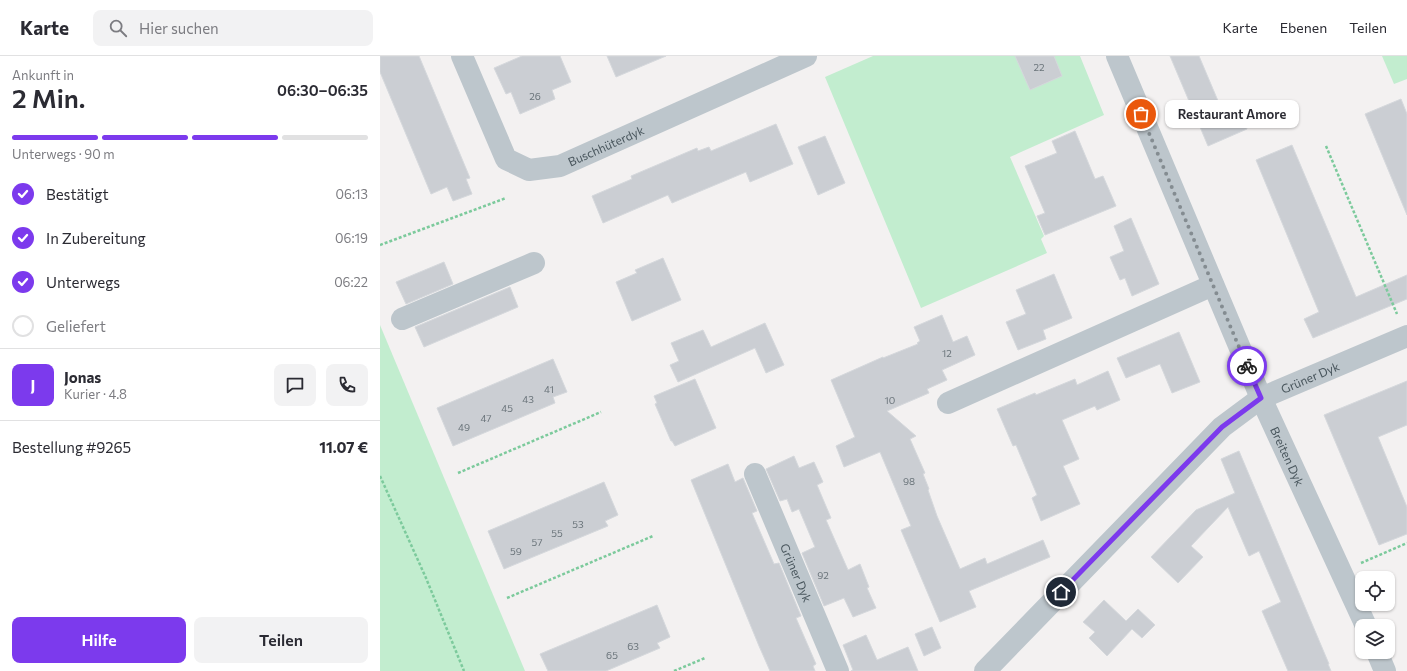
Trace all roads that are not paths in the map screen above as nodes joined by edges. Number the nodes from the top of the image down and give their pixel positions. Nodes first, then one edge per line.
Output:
1 (462, 56) edge
2 (806, 56) edge
3 (1117, 56) edge
4 (534, 263) dead end
5 (1213, 285) junction
6 (402, 320) dead end
7 (1407, 336) edge
8 (1261, 398) junction
9 (948, 403) dead end
10 (755, 474) dead end
11 (1363, 619) edge
12 (1380, 659) edge
13 (838, 671) edge
14 (985, 671) edge
15 (1385, 671) edge

1 - 2 street, Buschhüterdyk
3 - 5 street, Breiten Dyk
4 - 6 street
5 - 8 street, Breiten Dyk
5 - 9 street
7 - 8 street, Grüner Dyk
8 - 11 street, Breiten Dyk
8 - 14 street, Grüner Dyk
10 - 13 street, Grüner Dyk
12 - 15 street

